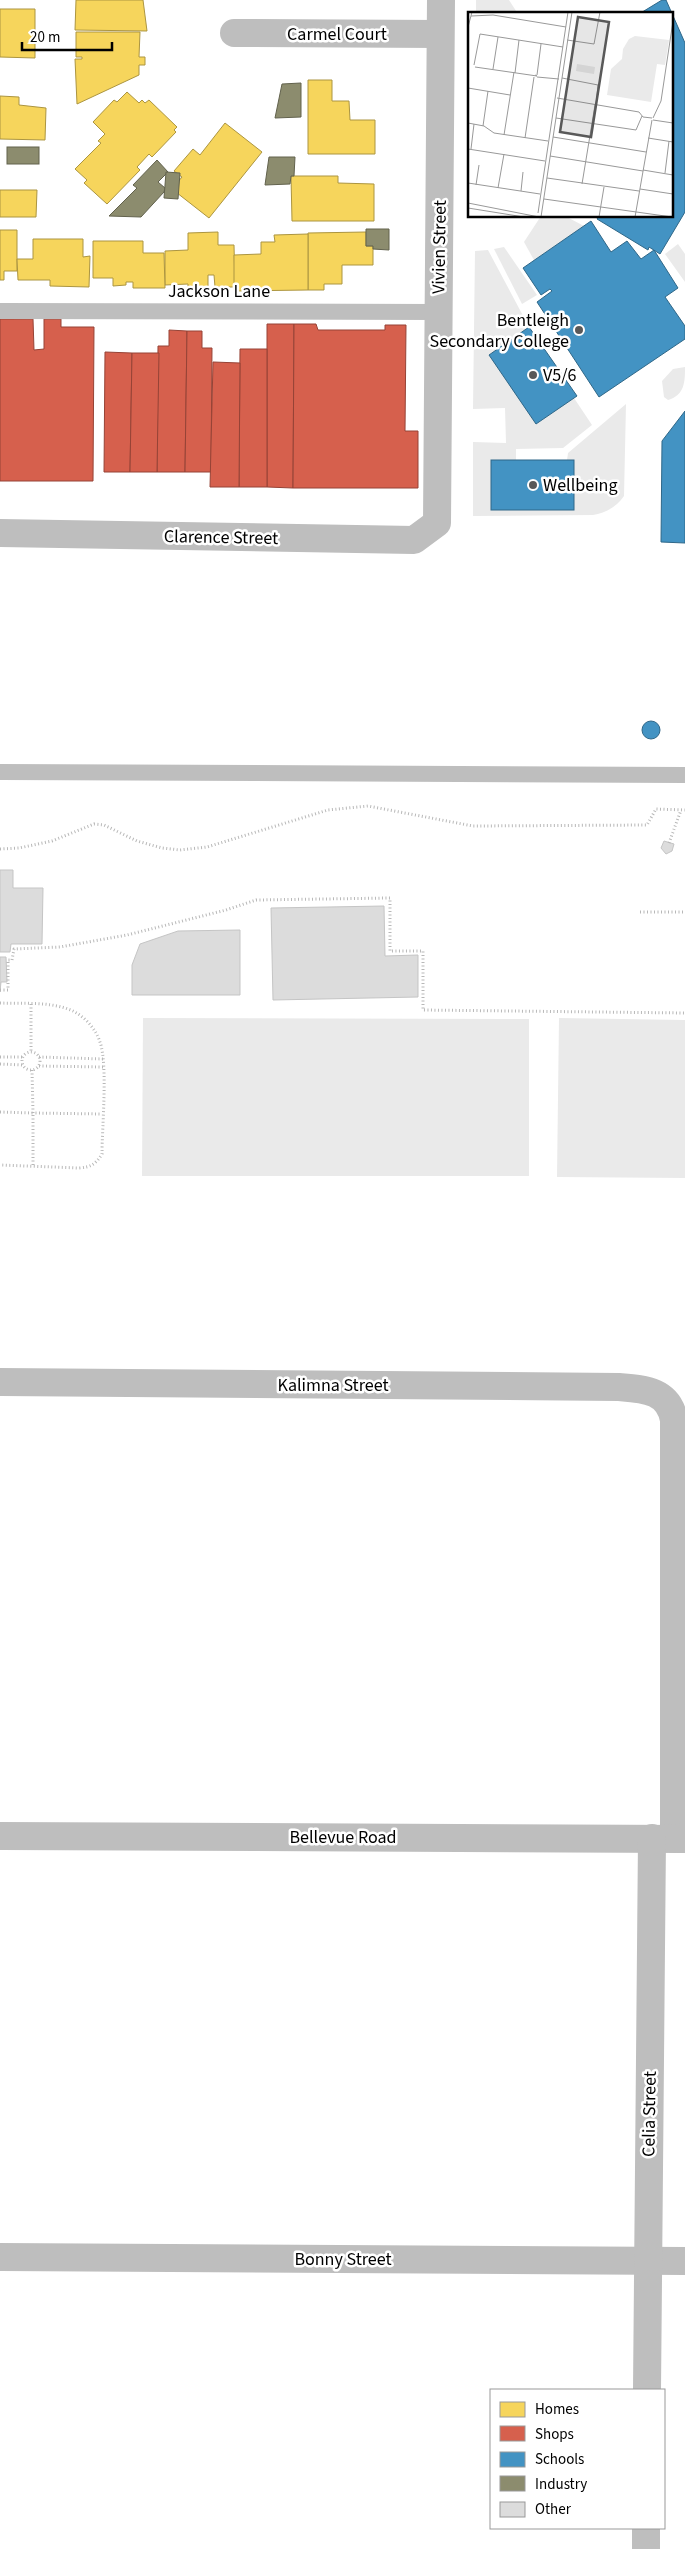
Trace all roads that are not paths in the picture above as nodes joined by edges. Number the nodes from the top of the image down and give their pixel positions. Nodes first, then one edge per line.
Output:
1 (441, 0) edge
2 (234, 33) dead end
3 (440, 34) junction
4 (0, 311) edge
5 (438, 312) junction
6 (437, 523) joint
7 (0, 533) edge
8 (0, 772) edge
9 (685, 776) edge
10 (0, 1382) edge
11 (663, 1397) joint
12 (0, 1836) edge
13 (670, 1838) edge
14 (0, 2257) edge
15 (648, 2260) junction
16 (685, 2261) edge
17 (647, 2389) edge
18 (646, 2529) edge
19 (646, 2549) edge

1 - 3 street, Vivien Street
2 - 3 street, Carmel Court
3 - 5 street, Vivien Street
4 - 5 lane, Jackson Lane
5 - 6 street, Vivien Street
6 - 7 street, Clarence Street
8 - 9 lane
10 - 11 street, Kalimna Street
11 - 13 street, Celia Street
12 - 13 street, Bellevue Road
13 - 15 street, Celia Street
14 - 15 street, Bonny Street
15 - 16 street, Bonny Street
15 - 17 street, Celia Street
18 - 19 street

